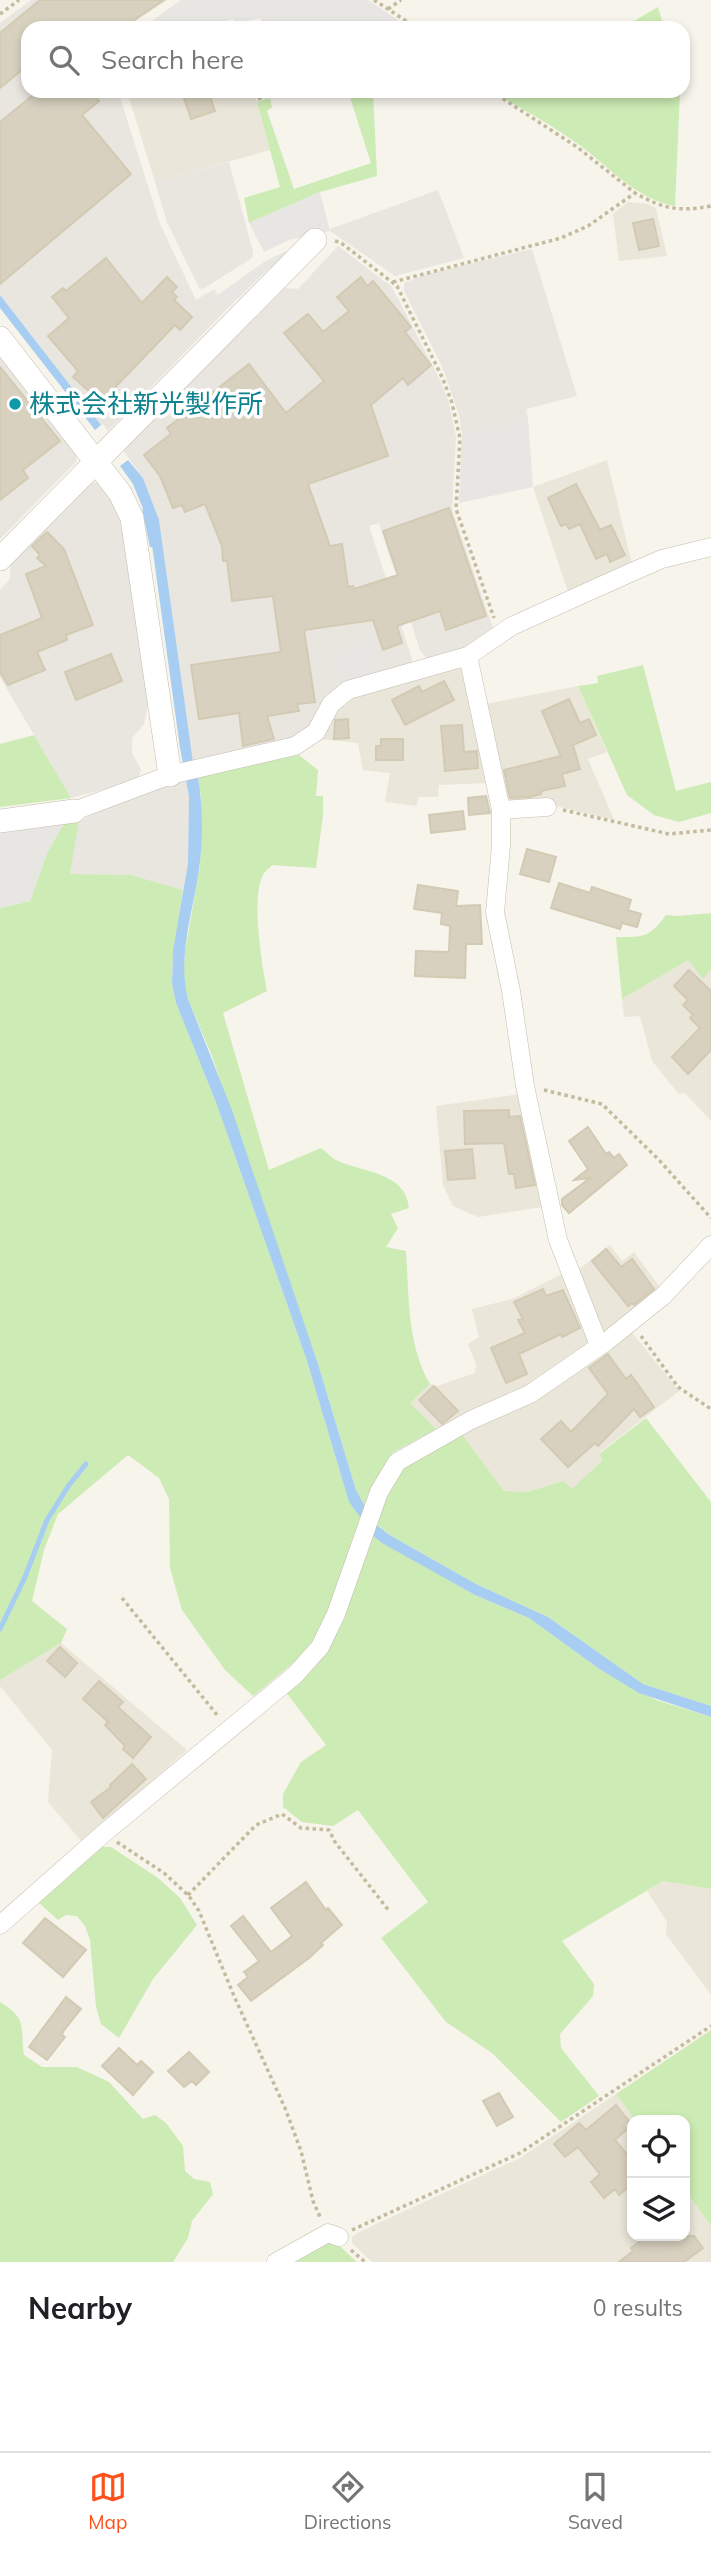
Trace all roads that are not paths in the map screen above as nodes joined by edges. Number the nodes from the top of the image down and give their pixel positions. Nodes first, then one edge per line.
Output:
1 (315, 240) road end
2 (0, 338) edge
3 (96, 460) junction
4 (711, 547) edge
5 (0, 559) edge
6 (468, 656) junction
7 (170, 775) junction
8 (547, 807) road end
9 (501, 810) junction
10 (74, 811) joint
11 (0, 821) edge
12 (711, 1245) edge
13 (599, 1345) junction
14 (0, 1925) edge
15 (333, 2235) road end
16 (276, 2262) edge

1 - 3 street
2 - 3 street
3 - 5 street
3 - 7 street
4 - 6 street
6 - 7 street
6 - 9 street
7 - 10 street
8 - 9 street
9 - 13 street
10 - 11 street
12 - 13 street
13 - 14 street
15 - 16 street

